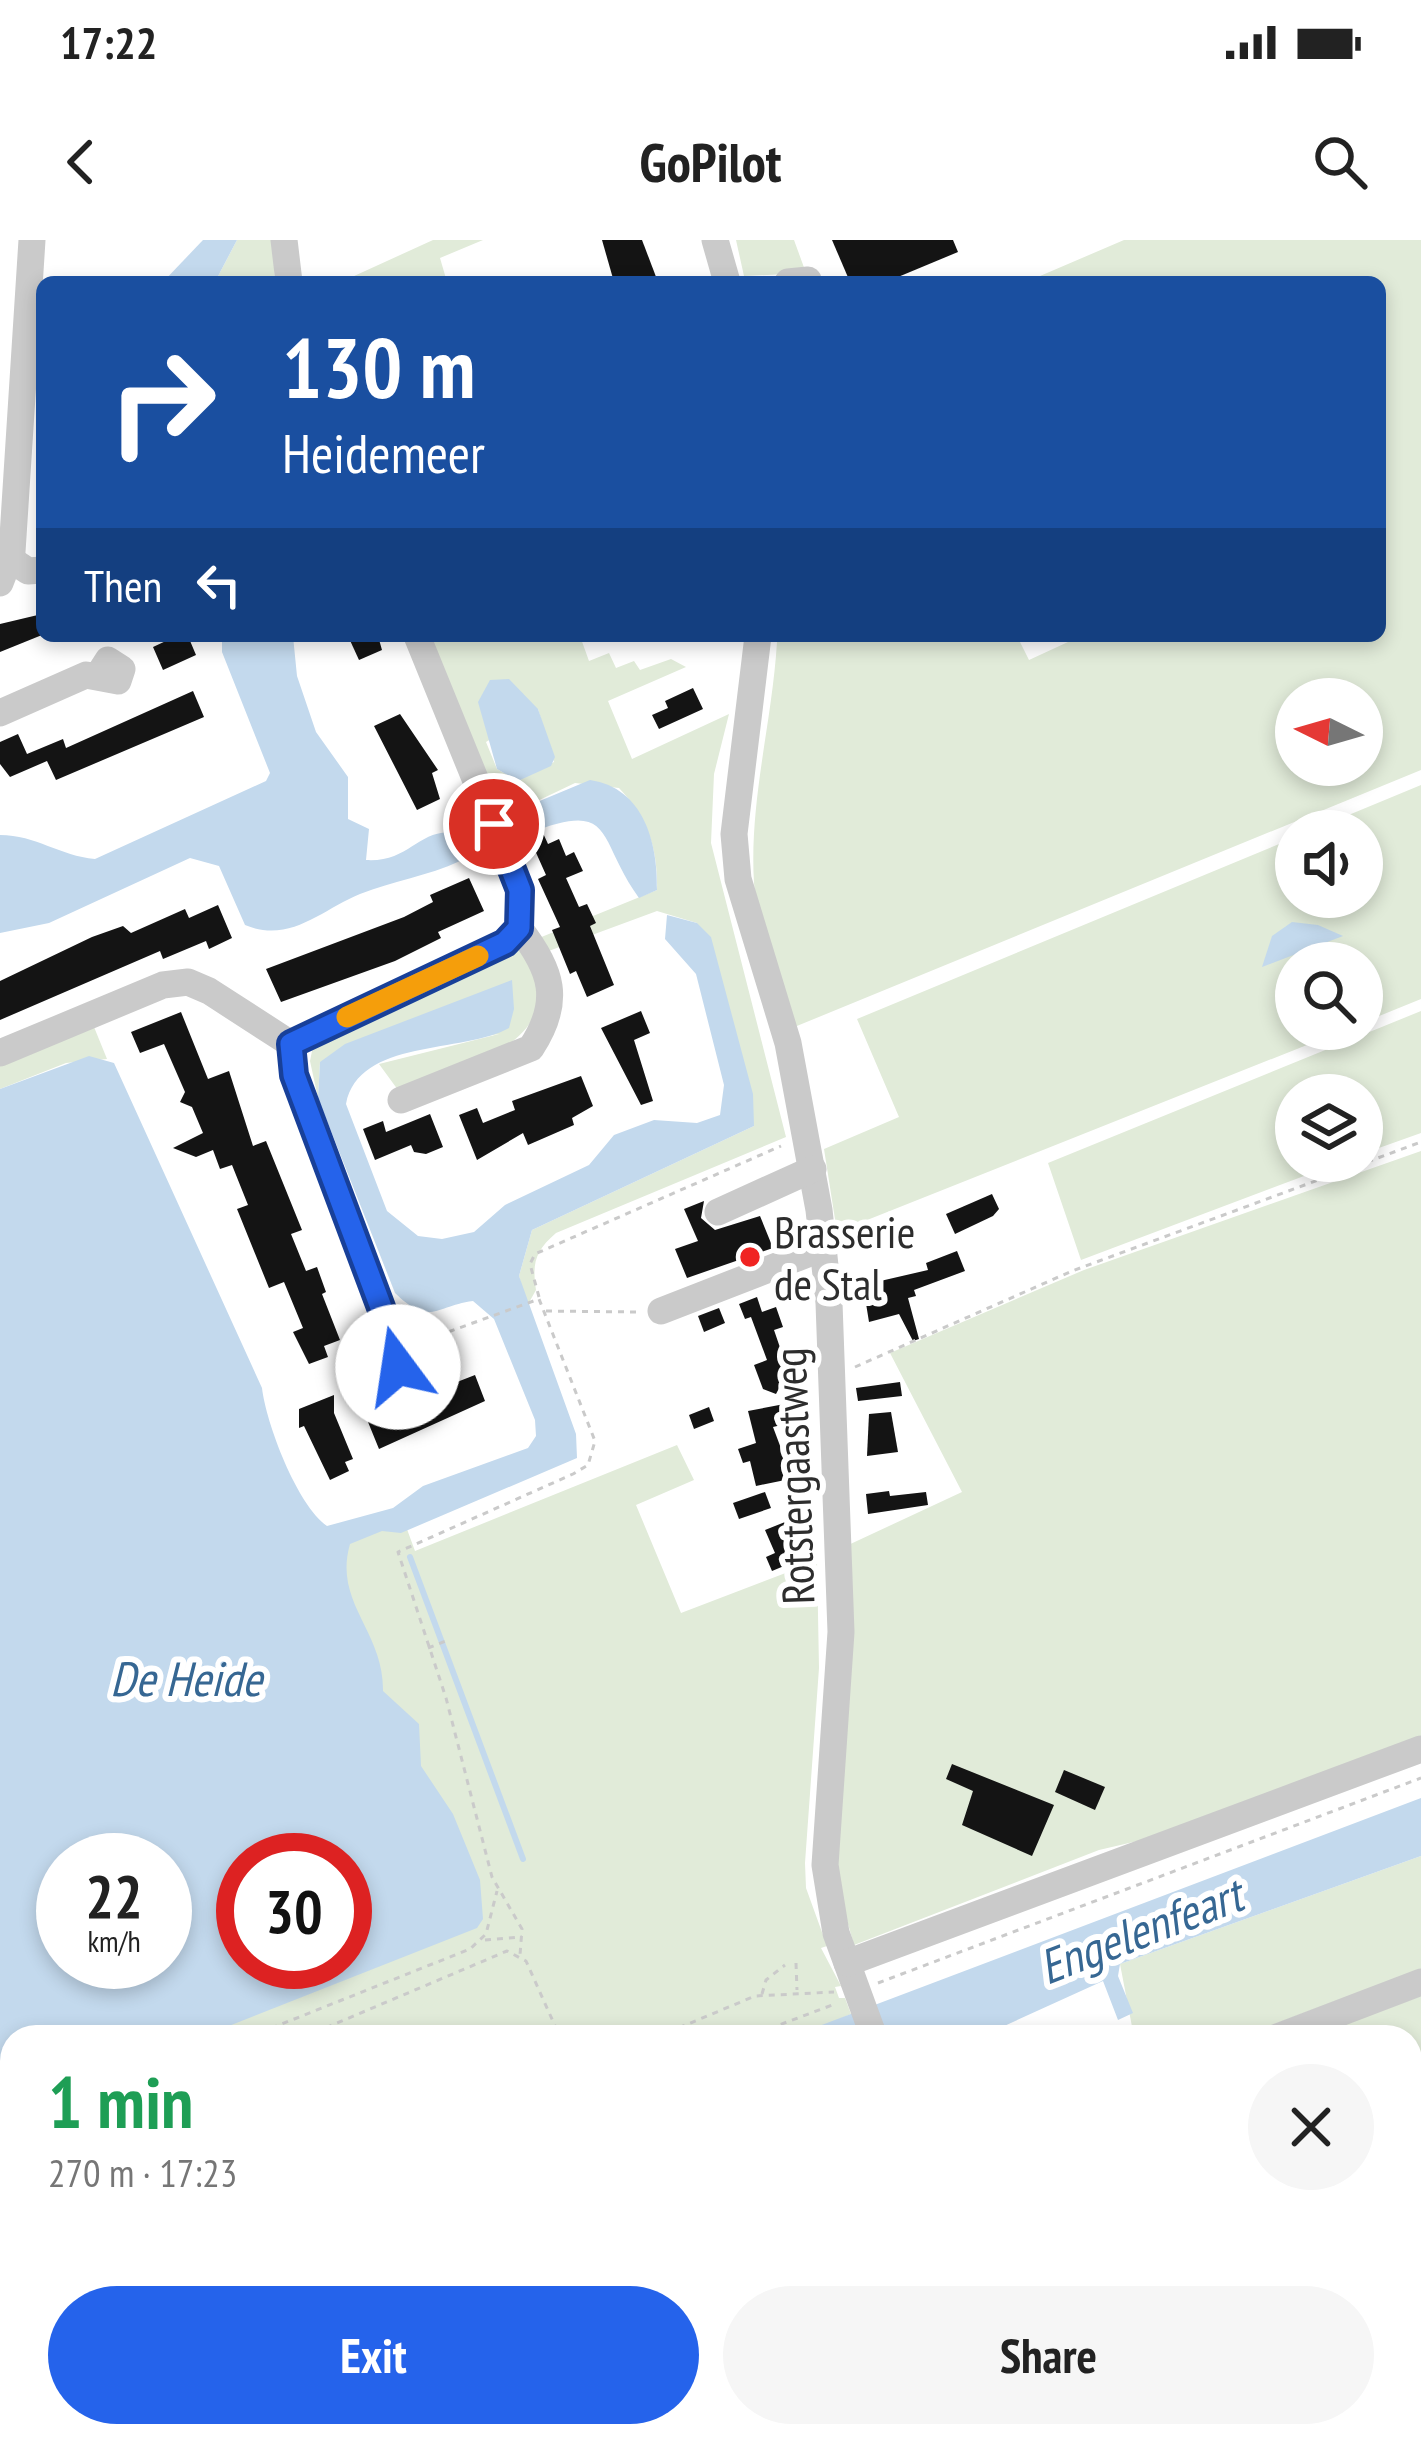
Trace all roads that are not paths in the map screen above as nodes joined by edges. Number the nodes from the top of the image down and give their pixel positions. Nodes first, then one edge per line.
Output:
1 (32, 240) edge
2 (284, 240) edge
3 (715, 240) edge
4 (288, 276) edge
5 (725, 276) edge
6 (36, 543) edge
7 (8, 562) edge
8 (419, 642) edge
9 (758, 642) edge
10 (99, 674) dead end
11 (0, 712) edge
12 (519, 928) junction
13 (291, 1044) junction
14 (0, 1053) edge
15 (401, 1100) dead end
16 (813, 1168) junction
17 (718, 1212) dead end
18 (823, 1248) junction
19 (661, 1311) road end
20 (403, 1339) road end
21 (1421, 1749) edge
22 (1421, 1982) edge
23 (850, 1987) junction
24 (868, 2025) edge
25 (1308, 2025) edge

1 - 7 street
2 - 4 street
3 - 5 street
6 - 7 street
8 - 12 street
9 - 16 street, Rotstergaastweg
10 - 11 street
12 - 13 street
12 - 15 street
13 - 14 street
13 - 20 street
16 - 17 street
16 - 18 street, Rotstergaastweg
18 - 19 street
18 - 23 street, Rotstergaastweg
21 - 23 street
22 - 25 street
23 - 24 street, Rotstergaastweg

